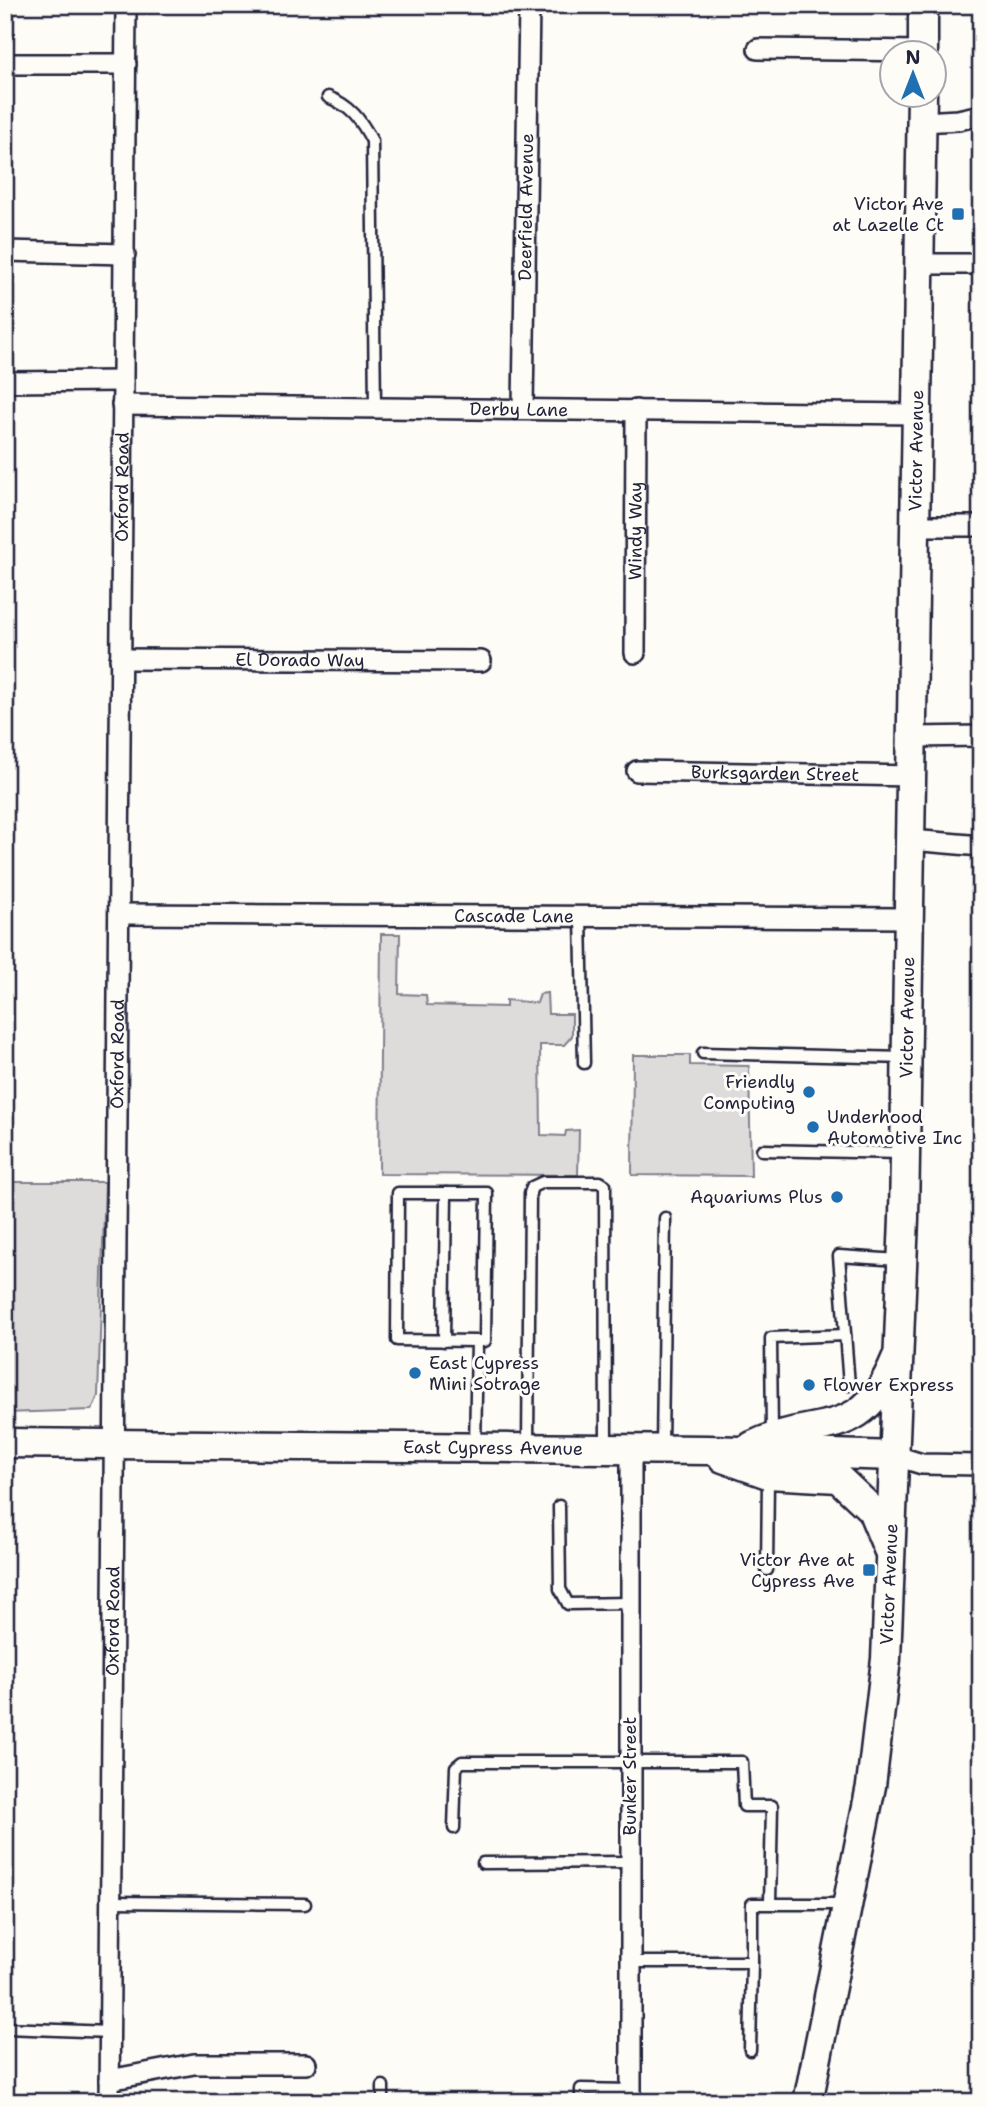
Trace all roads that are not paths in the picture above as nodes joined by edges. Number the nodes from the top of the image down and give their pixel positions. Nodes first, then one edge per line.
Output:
1 (126, 5) edge
2 (529, 5) edge
3 (923, 5) edge
4 (923, 38) edge
5 (758, 49) dead end
6 (878, 51) edge
7 (5, 64) edge
8 (126, 64) junction
9 (328, 97) dead end
10 (922, 108) edge
11 (981, 115) edge
12 (5, 251) edge
13 (125, 254) junction
14 (920, 264) junction
15 (981, 264) edge
16 (5, 382) edge
17 (123, 382) junction
18 (122, 405) junction
19 (374, 407) junction
20 (523, 408) junction
21 (636, 410) junction
22 (918, 414) junction
23 (917, 526) junction
24 (981, 526) edge
25 (635, 653) dead end
26 (120, 659) junction
27 (481, 661) dead end
28 (981, 736) edge
29 (913, 737) junction
30 (637, 771) dead end
31 (913, 776) junction
32 (911, 840) junction
33 (981, 846) edge
34 (120, 914) junction
35 (581, 916) junction
36 (909, 918) junction
37 (703, 1053) dead end
38 (906, 1058) junction
39 (584, 1063) dead end
40 (762, 1150) dead end
41 (905, 1153) junction
42 (446, 1193) junction
43 (665, 1218) dead end
44 (903, 1260) junction
45 (845, 1335) junction
46 (444, 1341) junction
47 (477, 1341) junction
48 (900, 1350) junction
49 (849, 1385) dead end
50 (772, 1437) junction
51 (5, 1443) edge
52 (113, 1444) junction
53 (475, 1448) junction
54 (528, 1448) junction
55 (619, 1449) junction
56 (662, 1449) junction
57 (708, 1450) junction
58 (743, 1450) junction
59 (896, 1456) junction
60 (981, 1465) edge
61 (768, 1474) junction
62 (559, 1506) dead end
63 (891, 1563) junction
64 (767, 1570) dead end
65 (630, 1603) junction
66 (630, 1760) junction
67 (454, 1828) dead end
68 (630, 1862) junction
69 (483, 1863) dead end
70 (111, 1902) junction
71 (770, 1903) junction
72 (305, 1904) dead end
73 (847, 1905) junction
74 (632, 1962) junction
75 (752, 1962) junction
76 (5, 2028) edge
77 (110, 2032) junction
78 (750, 2050) dead end
79 (306, 2064) dead end
80 (109, 2080) junction
81 (383, 2086) dead end
82 (631, 2096) edge
83 (109, 2102) edge
84 (383, 2102) edge
85 (581, 2102) edge
86 (808, 2102) edge

1 - 8 street, Oxford Road
2 - 20 street, Deerfield Avenue
3 - 4 main road
5 - 6 street
7 - 8 street
8 - 13 street, Oxford Road
9 - 19 lane
10 - 11 street
10 - 14 main road, Victor Avenue
12 - 13 street
13 - 17 street, Oxford Road
14 - 15 street
14 - 22 main road, Victor Avenue
16 - 17 street
17 - 18 street, Oxford Road
18 - 19 street, Derby Lane
18 - 26 street, Oxford Road
19 - 20 street, Derby Lane
20 - 21 street, Derby Lane
21 - 22 street, Derby Lane
21 - 25 street, Windy Way
22 - 23 main road, Victor Avenue
23 - 24 street
23 - 29 main road, Victor Avenue
26 - 27 street, El Dorado Way
26 - 34 street, Oxford Road
28 - 29 street
29 - 31 main road, Victor Avenue
30 - 31 street, Burksgarden Street
31 - 32 main road, Victor Avenue
32 - 33 street
32 - 36 main road, Victor Avenue
34 - 35 street, Cascade Lane
34 - 52 street, Oxford Road
35 - 36 street, Cascade Lane
35 - 39 lane
36 - 38 main road, Victor Avenue
37 - 38 lane
38 - 41 main road, Victor Avenue
40 - 41 lane
41 - 44 main road, Victor Avenue
42 - 46 lane
42 - 46 lane
42 - 47 lane
43 - 56 lane
44 - 45 lane
44 - 48 main road, Victor Avenue
45 - 49 lane
45 - 50 lane
46 - 47 lane
47 - 53 lane
48 - 50 main road
48 - 59 main road, Victor Avenue
50 - 58 main road
51 - 52 main road, East Cypress Avenue
52 - 53 main road, East Cypress Avenue
52 - 70 street, Oxford Road
53 - 54 main road, East Cypress Avenue
54 - 55 main road, East Cypress Avenue
54 - 55 lane
55 - 56 main road, East Cypress Avenue
55 - 65 street, Bunker Street
56 - 57 main road, East Cypress Avenue
57 - 58 main road, East Cypress Avenue
57 - 61 main road
58 - 59 main road, East Cypress Avenue
59 - 60 street, East Cypress Avenue
59 - 63 main road, Victor Avenue
61 - 63 main road
61 - 64 lane
62 - 65 lane
63 - 73 main road, Victor Avenue
65 - 66 street, Bunker Street
66 - 67 lane
66 - 68 street, Bunker Street
66 - 71 lane
68 - 69 lane
68 - 74 street, Bunker Street
70 - 72 lane
70 - 77 street, Oxford Road
71 - 73 lane
71 - 75 lane
73 - 86 main road, Victor Avenue
74 - 75 lane
74 - 82 street, Bunker Street
75 - 78 lane
76 - 77 lane
77 - 80 street, Oxford Road
79 - 80 street
80 - 83 street, Oxford Road
81 - 84 lane
82 - 85 lane

